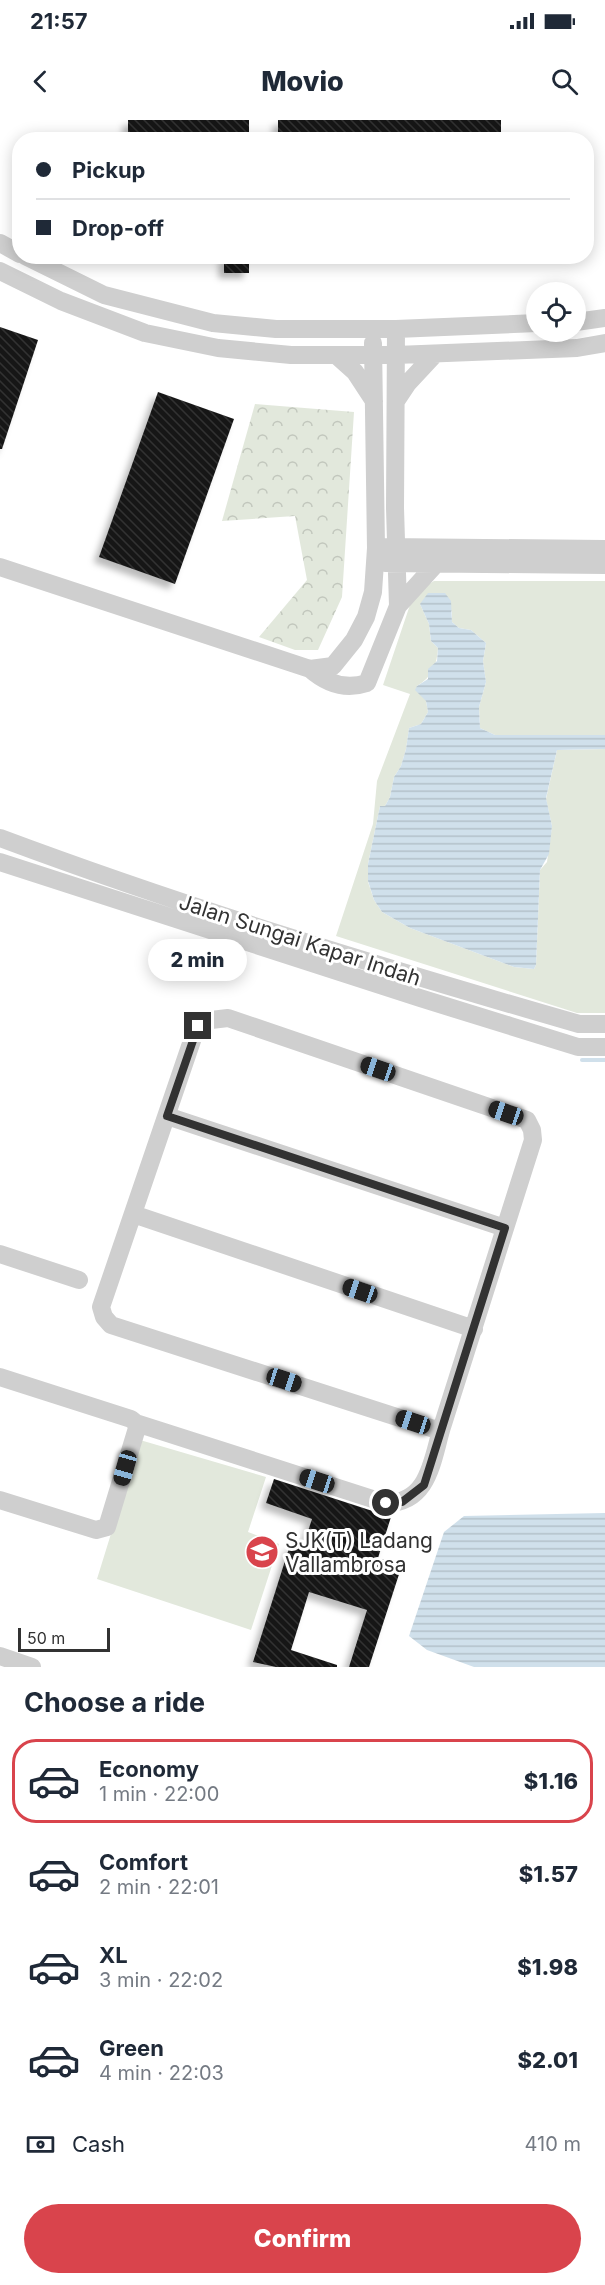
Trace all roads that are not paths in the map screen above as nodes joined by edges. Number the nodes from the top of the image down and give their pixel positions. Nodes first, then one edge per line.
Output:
1 (41, 264) edge
2 (0, 271) edge
3 (605, 318) edge
4 (586, 321) edge
5 (526, 323) edge
6 (373, 329) junction
7 (396, 329) junction
8 (605, 343) edge
9 (374, 354) junction
10 (435, 354) junction
11 (336, 355) junction
12 (396, 355) junction
13 (374, 401) junction
14 (396, 401) junction
15 (395, 508) junction
16 (605, 549) edge
17 (376, 555) junction
18 (396, 555) junction
19 (442, 555) junction
20 (605, 565) edge
21 (0, 567) edge
22 (398, 606) junction
23 (310, 669) junction
24 (0, 838) edge
25 (0, 862) edge
26 (605, 1024) edge
27 (605, 1047) edge
28 (167, 1116) junction
29 (133, 1214) junction
30 (505, 1228) junction
31 (0, 1254) edge
32 (79, 1280) dead end
33 (474, 1329) junction
34 (0, 1377) edge
35 (136, 1423) junction
36 (442, 1427) junction
37 (0, 1500) edge
38 (0, 1656) edge
39 (32, 1667) edge

1 - 6 street
2 - 11 street
3 - 4 street
5 - 7 street
6 - 7 street
6 - 9 street
7 - 12 street
8 - 10 street
9 - 11 street
9 - 12 street
9 - 13 street
10 - 12 street
10 - 14 street
11 - 13 street
12 - 14 street
13 - 17 street
14 - 15 street
15 - 18 street
15 - 19 street
16 - 19 street
17 - 18 street
17 - 23 street
18 - 19 street
18 - 22 street
19 - 20 street
19 - 22 street
21 - 23 street
22 - 23 street
24 - 26 street, Jalan Sungai Kapar Indah
25 - 27 street, Jalan Sungai Kapar Indah
28 - 29 street
28 - 30 street
28 - 30 street
29 - 33 street
29 - 36 street
30 - 33 street
31 - 32 street
33 - 36 street
34 - 35 street
35 - 36 street
35 - 37 street
38 - 39 street

